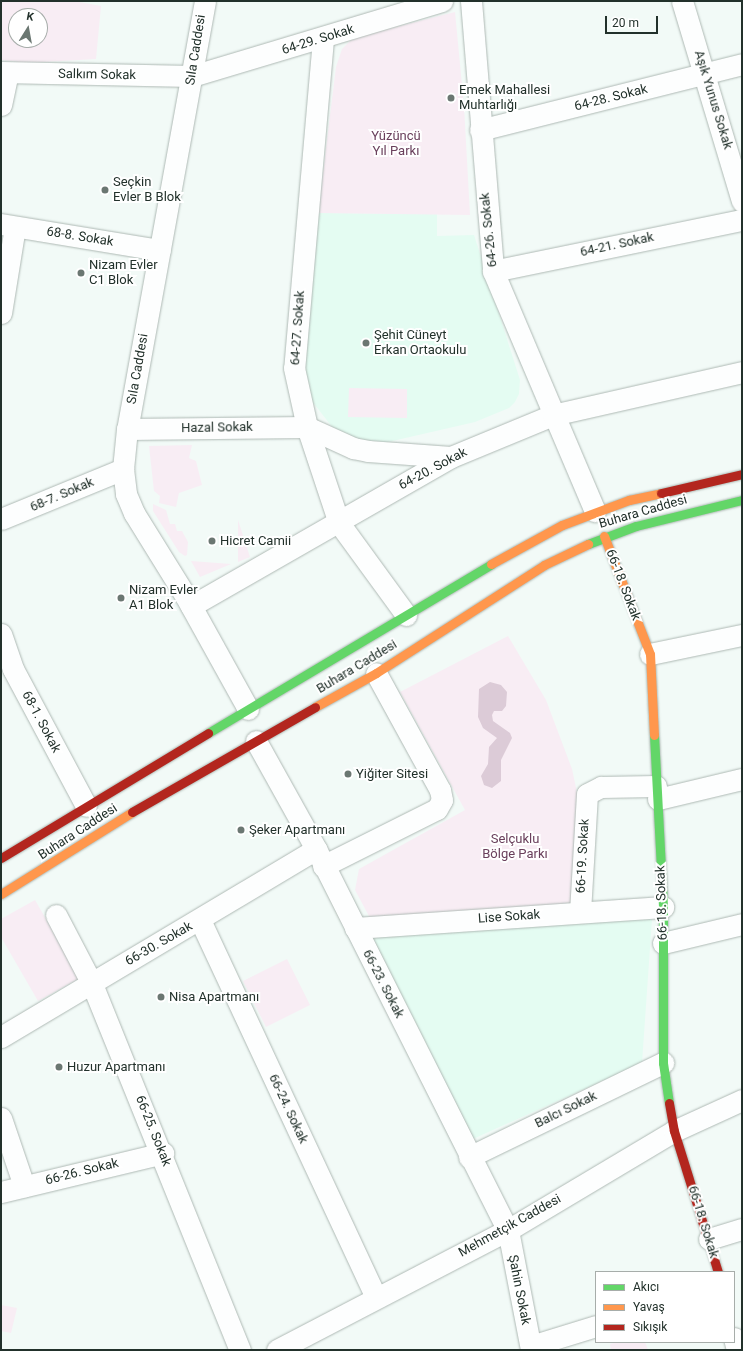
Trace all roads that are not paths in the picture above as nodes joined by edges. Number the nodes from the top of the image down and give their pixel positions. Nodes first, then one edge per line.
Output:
1 (204, 1) edge
2 (442, 1) edge
3 (471, 1) edge
4 (682, 1) edge
5 (323, 39) junction
6 (742, 64) edge
7 (4, 72) edge
8 (706, 75) junction
9 (192, 76) junction
10 (1, 105) edge
11 (480, 130) junction
12 (742, 200) edge
13 (742, 220) edge
14 (8, 225) edge
15 (160, 250) junction
16 (493, 271) junction
17 (1, 312) edge
18 (742, 372) edge
19 (553, 416) junction
20 (307, 428) junction
21 (127, 429) junction
22 (451, 457) junction
23 (123, 469) junction
24 (742, 474) edge
25 (742, 500) edge
26 (595, 511) junction
27 (1, 519) edge
28 (339, 523) junction
29 (604, 536) junction
30 (190, 606) junction
31 (406, 615) junction
32 (1, 634) edge
33 (742, 635) edge
34 (650, 654) junction
35 (7, 673) edge
36 (376, 673) junction
37 (248, 709) junction
38 (256, 741) junction
39 (742, 779) edge
40 (657, 792) junction
41 (86, 806) junction
42 (1, 858) edge
43 (320, 858) junction
44 (1, 894) edge
45 (663, 908) junction
46 (580, 912) junction
47 (56, 915) dead end
48 (200, 920) junction
49 (742, 924) edge
50 (355, 928) junction
51 (663, 943) junction
52 (92, 984) junction
53 (1, 1037) edge
54 (662, 1063) junction
55 (742, 1100) edge
56 (1, 1118) edge
57 (674, 1131) junction
58 (162, 1153) junction
59 (470, 1157) junction
60 (24, 1186) junction
61 (1, 1192) edge
62 (742, 1228) edge
63 (508, 1230) junction
64 (709, 1239) junction
65 (718, 1271) edge
66 (376, 1297) junction
67 (595, 1326) edge
68 (531, 1348) edge
69 (240, 1350) edge
70 (277, 1350) edge

1 - 9 street, Sıla Caddesi
2 - 5 street, 64-29. Sokak
3 - 11 street, 64-26. Sokak
4 - 8 street, Aşık Yunus Sokak
5 - 9 street, 64-29. Sokak
5 - 20 street, 64-27. Sokak
6 - 8 street, 64-28. Sokak
7 - 9 street, Salkım Sokak
7 - 10 street
8 - 11 street, 64-28. Sokak
8 - 12 street, Aşık Yunus Sokak
9 - 15 street, Sıla Caddesi
11 - 16 street, 64-26. Sokak
13 - 16 street, 64-21. Sokak
14 - 15 street, 68-8. Sokak
14 - 17 street
15 - 21 street, Sıla Caddesi
16 - 19 street, 64-26. Sokak
18 - 19 street, 64-20. Sokak
19 - 22 street, 64-20. Sokak
19 - 26 street, 64-26. Sokak
20 - 21 street, Hazal Sokak
20 - 22 street
20 - 28 street, 64-27. Sokak
21 - 23 street, Sıla Caddesi
22 - 28 street, 64-20. Sokak
23 - 27 street, 68-7. Sokak
23 - 30 street, Sıla Caddesi
24 - 26 main road, Buhara Caddesi
25 - 29 main road, Buhara Caddesi
26 - 31 main road, Buhara Caddesi
28 - 30 street, 64-20. Sokak
28 - 31 street, 64-27. Sokak
29 - 34 main road, 66-18. Sokak
29 - 36 main road, Buhara Caddesi
30 - 37 street, Sıla Caddesi
31 - 37 main road, Buhara Caddesi
32 - 35 street, 68-1. Sokak
33 - 34 street
34 - 40 main road, 66-18. Sokak
35 - 41 street, 68-1. Sokak
36 - 38 main road, Buhara Caddesi
36 - 43 street, 66-30. Sokak
37 - 41 main road, Buhara Caddesi
38 - 43 street, 66-23. Sokak
38 - 44 main road, Buhara Caddesi
39 - 40 street
40 - 45 main road, 66-18. Sokak
40 - 46 street, 66-19. Sokak
41 - 42 main road, Buhara Caddesi
43 - 48 street, 66-30. Sokak
43 - 50 street, 66-23. Sokak
45 - 46 street, Lise Sokak
45 - 51 main road, 66-18. Sokak
46 - 50 street, Lise Sokak
47 - 52 street, 66-25. Sokak
48 - 52 street, 66-30. Sokak
48 - 66 street, 66-24. Sokak
49 - 51 street
50 - 59 street, 66-23. Sokak
51 - 54 main road, 66-18. Sokak
52 - 53 street, 66-30. Sokak
52 - 58 street, 66-25. Sokak
54 - 57 main road, 66-18. Sokak
54 - 59 street, Balcı Sokak
55 - 57 street, Mehmetçik Caddesi
56 - 60 street
57 - 63 street, Mehmetçik Caddesi
57 - 64 main road, 66-18. Sokak
58 - 60 street, 66-26. Sokak
58 - 69 street, 66-25. Sokak
59 - 63 street, 66-23. Sokak
60 - 61 street, 66-26. Sokak
62 - 64 street
63 - 66 street, Mehmetçik Caddesi
63 - 68 street, Şahin Sokak
64 - 65 main road, 66-18. Sokak
66 - 70 street, Mehmetçik Caddesi
67 - 68 street

